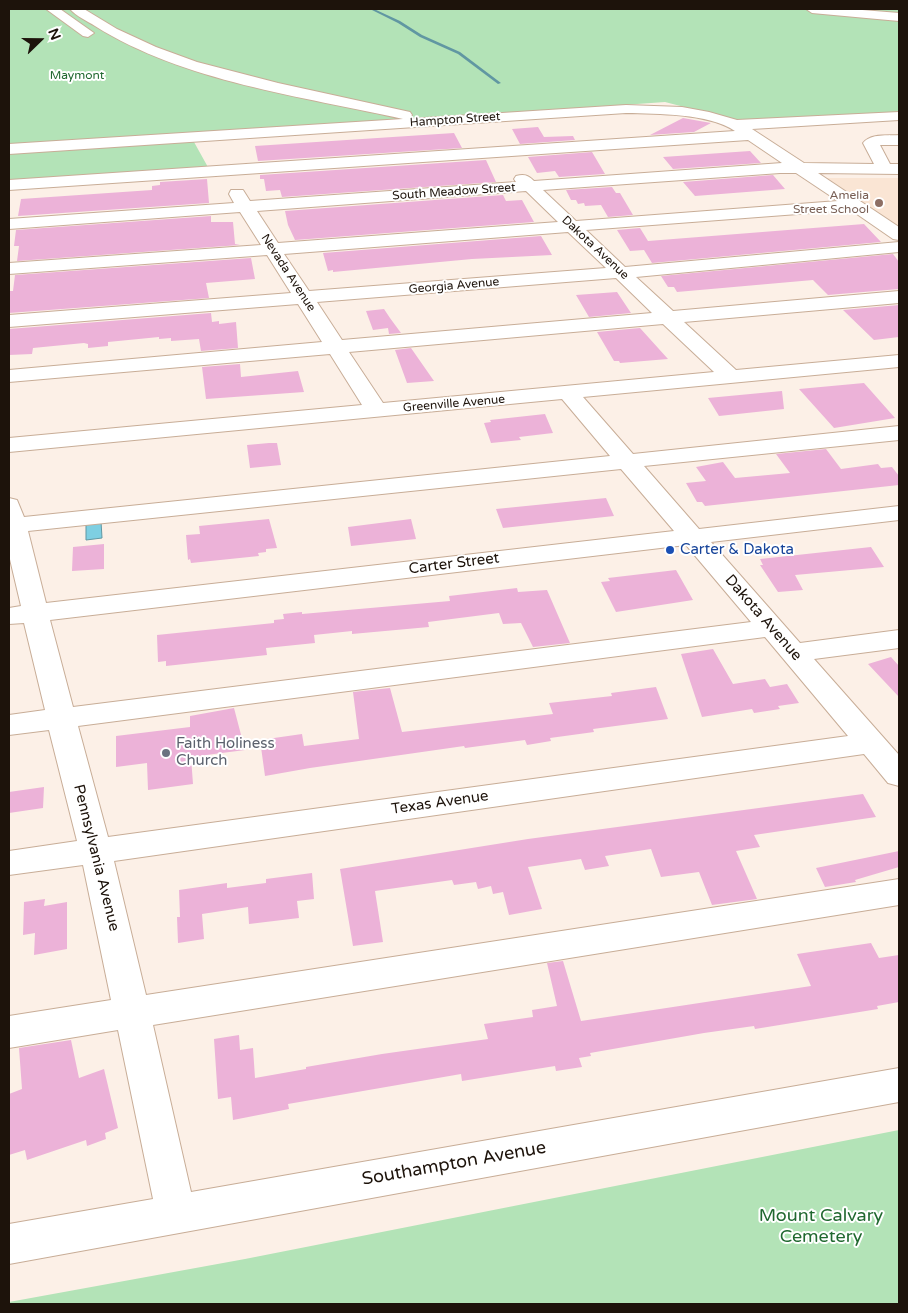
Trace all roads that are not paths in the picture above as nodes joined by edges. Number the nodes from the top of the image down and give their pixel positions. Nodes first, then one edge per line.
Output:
1 (52, 9) edge
2 (76, 9) edge
3 (812, 9) edge
4 (899, 17) edge
5 (899, 116) edge
6 (458, 119) junction
7 (433, 121) junction
8 (404, 123) junction
9 (736, 125) junction
10 (308, 129) junction
11 (749, 135) junction
12 (200, 136) junction
13 (9, 138) edge
14 (899, 140) edge
15 (9, 148) edge
16 (493, 152) junction
17 (797, 168) junction
18 (892, 168) edge
19 (222, 170) junction
20 (9, 184) edge
21 (530, 186) junction
22 (853, 204) junction
23 (245, 207) junction
24 (9, 224) edge
25 (571, 226) junction
26 (899, 235) edge
27 (899, 247) edge
28 (272, 249) junction
29 (9, 269) edge
30 (620, 272) junction
31 (899, 297) edge
32 (304, 298) junction
33 (668, 318) junction
34 (9, 321) edge
35 (335, 347) junction
36 (899, 361) edge
37 (9, 376) edge
38 (731, 377) junction
39 (568, 393) junction
40 (377, 411) junction
41 (899, 433) edge
42 (9, 444) edge
43 (627, 461) junction
44 (899, 513) edge
45 (10, 519) edge
46 (691, 536) junction
47 (23, 614) edge
48 (771, 628) junction
49 (899, 639) edge
50 (793, 653) junction
51 (61, 718) junction
52 (9, 725) edge
53 (872, 743) junction
54 (899, 775) edge
55 (96, 851) junction
56 (9, 862) edge
57 (899, 892) edge
58 (132, 1012) junction
59 (9, 1032) edge
60 (899, 1085) edge
61 (176, 1213) junction
62 (9, 1244) edge

1 - 8 street
2 - 7 street
3 - 4 street
5 - 9 street, Hampton Street
6 - 7 street, Hampton Street
6 - 9 street, Hampton Street
6 - 16 street, Dakota Avenue
7 - 8 street, Hampton Street
8 - 10 street, Hampton Street
9 - 11 street
10 - 12 street, Hampton Street
10 - 13 street
11 - 16 street
11 - 17 street
12 - 15 street, Hampton Street
12 - 19 street, Nevada Avenue
14 - 18 street
16 - 19 street
16 - 21 street, Dakota Avenue
17 - 18 street, South Meadow Street
17 - 21 street, South Meadow Street
17 - 22 street
19 - 20 street
19 - 23 street, Nevada Avenue
21 - 23 street, South Meadow Street
21 - 25 street, Dakota Avenue
22 - 25 street
22 - 26 street
23 - 24 street, South Meadow Street
23 - 28 street, Nevada Avenue
25 - 28 street
25 - 30 street, Dakota Avenue
27 - 30 street, Georgia Avenue
28 - 29 street
28 - 32 street, Nevada Avenue
30 - 32 street, Georgia Avenue
30 - 33 street, Dakota Avenue
31 - 33 street
32 - 34 street, Georgia Avenue
32 - 35 street, Nevada Avenue
33 - 35 street
33 - 38 street, Dakota Avenue
35 - 37 street
35 - 40 street, Nevada Avenue
36 - 38 street, Greenville Avenue
38 - 39 street, Greenville Avenue
39 - 40 street, Greenville Avenue
39 - 43 street, Dakota Avenue
40 - 42 street, Greenville Avenue
41 - 43 street
43 - 45 street
43 - 46 street, Dakota Avenue
44 - 46 street, Carter Street
45 - 47 street, Pennsylvania Avenue
46 - 47 street, Carter Street
46 - 48 street, Dakota Avenue
47 - 51 street, Pennsylvania Avenue
48 - 50 street, Dakota Avenue
48 - 51 street
49 - 50 street
50 - 53 street, Dakota Avenue
51 - 52 street
51 - 55 street, Pennsylvania Avenue
53 - 54 street, Dakota Avenue
53 - 55 street, Texas Avenue
55 - 56 street, Texas Avenue
55 - 58 street, Pennsylvania Avenue
57 - 58 street
58 - 59 street
58 - 61 street, Pennsylvania Avenue
60 - 61 street, Southampton Avenue
61 - 62 street, Southampton Avenue

